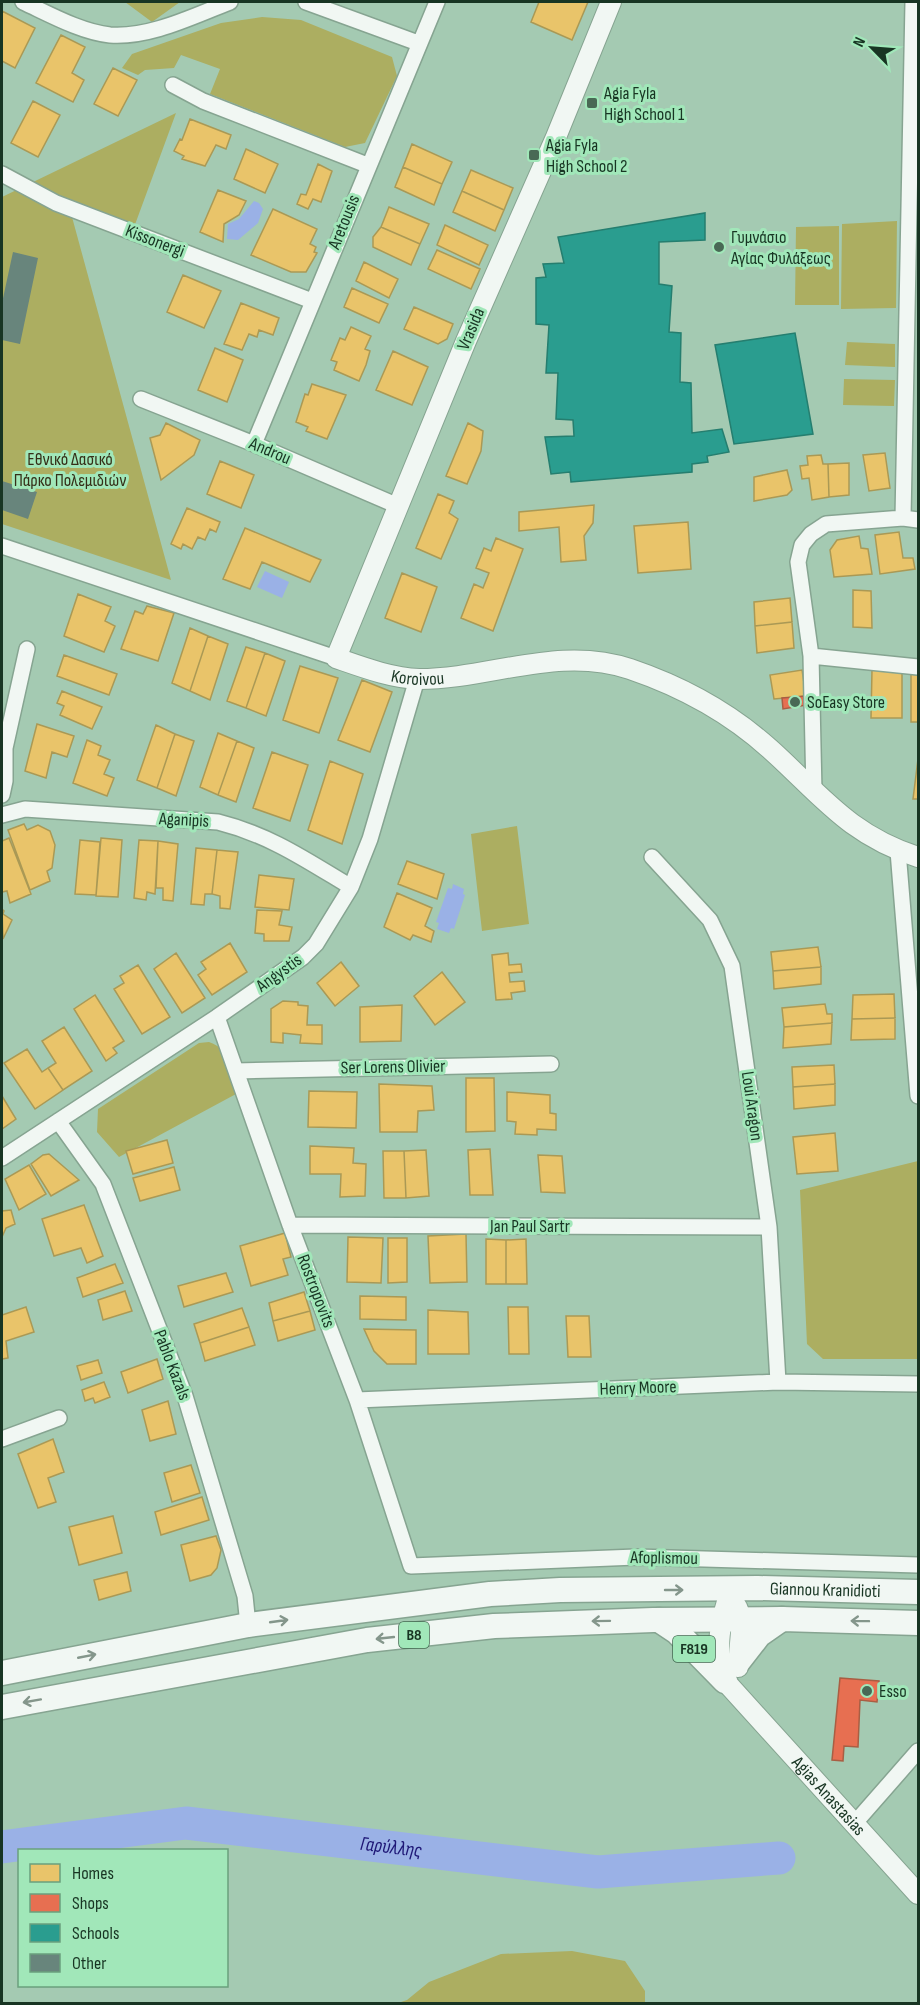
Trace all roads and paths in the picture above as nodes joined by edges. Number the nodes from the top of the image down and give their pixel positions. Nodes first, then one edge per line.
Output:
1 (23, 2) edge
2 (230, 2) edge
3 (306, 2) edge
4 (437, 2) edge
5 (611, 2) edge
6 (913, 2) edge
7 (418, 43) junction
8 (173, 85) dead end
9 (367, 165) junction
10 (2, 174) edge
11 (312, 301) junction
12 (141, 399) dead end
13 (254, 444) junction
14 (398, 506) junction
15 (903, 518) junction
16 (918, 520) edge
17 (2, 546) edge
18 (27, 649) dead end
19 (811, 656) junction
20 (336, 658) junction
21 (918, 667) edge
22 (417, 679) junction
23 (813, 792) junction
24 (2, 795) edge
25 (2, 815) edge
26 (898, 851) junction
27 (652, 856) dead end
28 (918, 857) edge
29 (351, 887) junction
30 (217, 1017) junction
31 (551, 1064) dead end
32 (236, 1071) junction
33 (918, 1096) edge
34 (58, 1121) junction
35 (2, 1158) edge
36 (290, 1225) junction
37 (769, 1227) junction
38 (778, 1382) junction
39 (918, 1384) edge
40 (357, 1400) junction
41 (59, 1418) dead end
42 (2, 1439) edge
43 (918, 1565) edge
44 (411, 1566) joint
45 (731, 1590) junction
46 (918, 1592) edge
47 (782, 1619) junction
48 (659, 1620) junction
49 (731, 1620) junction
50 (918, 1623) edge
51 (248, 1625) junction
52 (2, 1673) edge
53 (734, 1680) junction
54 (2, 1707) edge
55 (918, 1751) edge
56 (854, 1824) junction
57 (918, 1894) edge

1 - 2 street
3 - 7 street
4 - 7 street, Aretousis
5 - 14 street, Vrasida
6 - 15 street
7 - 9 street, Aretousis
8 - 9 street
9 - 11 street, Aretousis
10 - 11 street, Kissonergi
11 - 13 street, Aretousis
12 - 13 street, Androu
13 - 14 street, Androu
14 - 20 street, Vrasida
15 - 16 street
15 - 19 street
17 - 20 street, Koroivou
18 - 24 street
19 - 21 street
19 - 23 street
20 - 22 street, Koroivou
22 - 23 street, Koroivou
22 - 29 street, Angystis
23 - 26 street, Koroivou
25 - 29 street, Aganipis
26 - 28 street, Koroivou
26 - 33 street
27 - 37 street, Loui Aragon
29 - 30 street, Angystis
30 - 32 street, Rostropovits
30 - 34 street, Angystis
31 - 32 street, Ser Lorens Olivier
32 - 36 street, Rostropovits
34 - 35 street, Angystis
34 - 51 street, Pablo Kazals
36 - 37 street, Jan Paul Sartr
36 - 40 street, Rostropovits
37 - 38 street, Loui Aragon
38 - 39 street, Henry Moore
38 - 40 street, Henry Moore
40 - 44 street, Rostropovits
41 - 42 street
43 - 44 street, Afoplismou
45 - 46 main road, Giannou Kranidioti / B8
45 - 49 street, F819
51 -> 45 main road, B8
47 - 49 main road, Giannou Kranidioti / B8
50 -> 47 main road, Giannou Kranidioti / B8
47 - 53 main road, F819
48 - 49 main road, B8
48 - 53 main road, F819
48 -> 54 main road, B8
49 - 53 street, F819
52 -> 51 main road, B8
53 - 56 street, Agias Anastasias / F819
55 - 56 street
56 - 57 street, Agias Anastasias / F819

